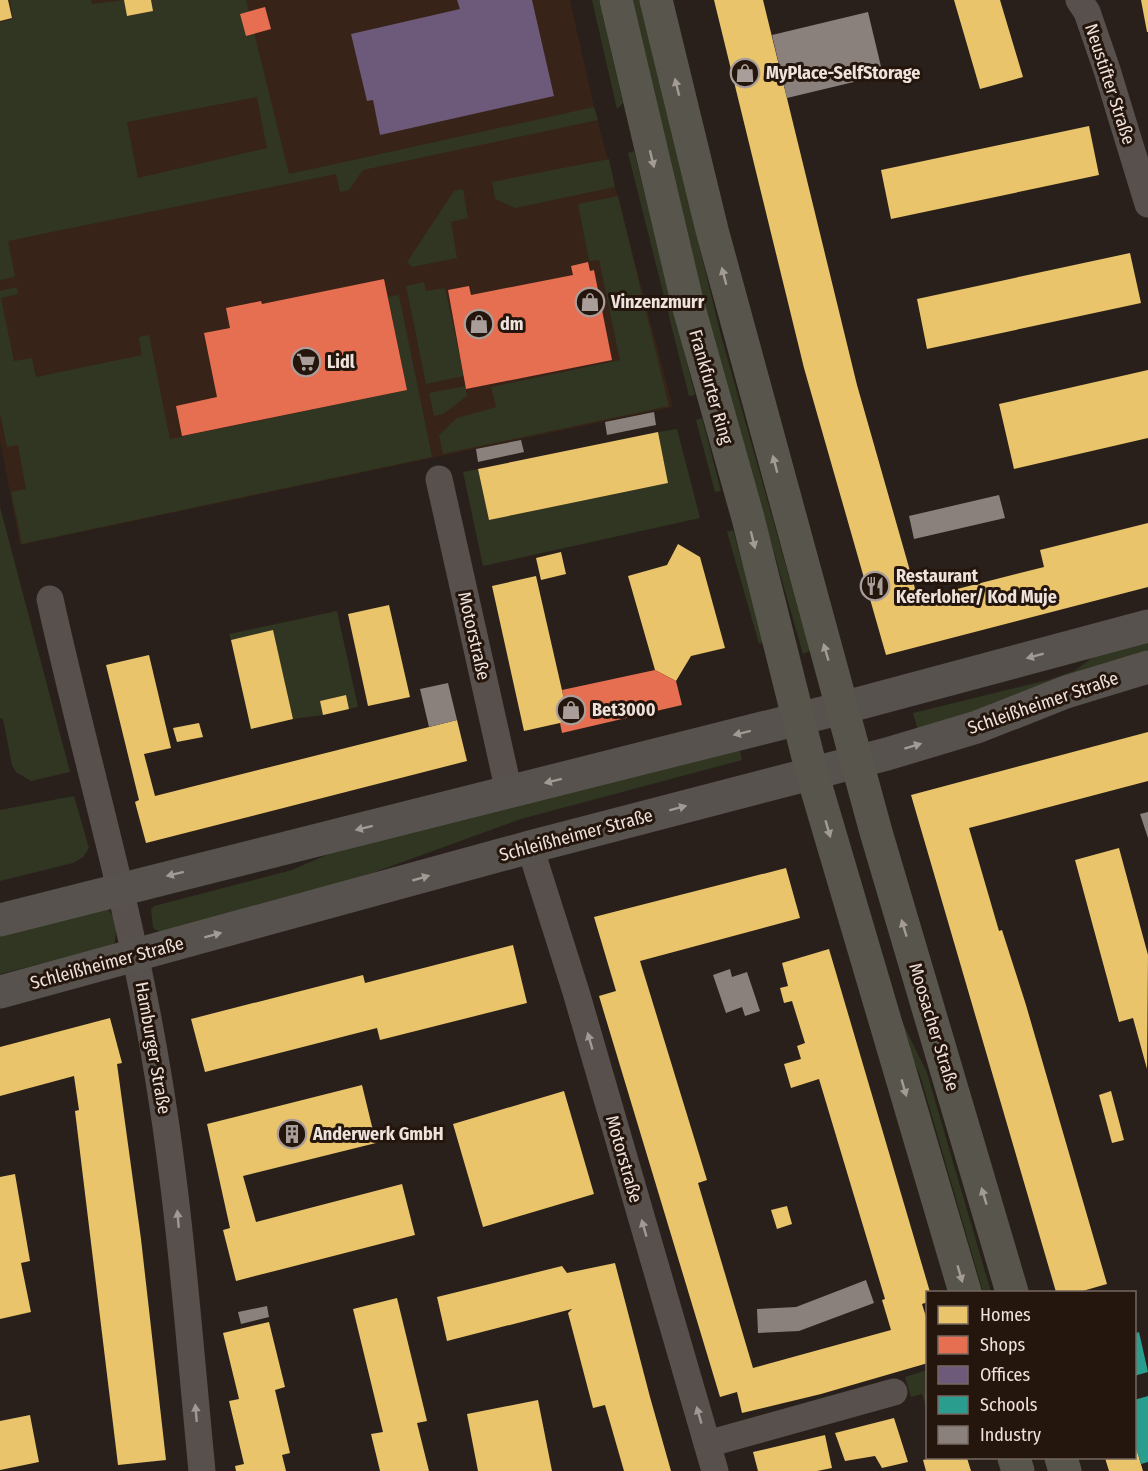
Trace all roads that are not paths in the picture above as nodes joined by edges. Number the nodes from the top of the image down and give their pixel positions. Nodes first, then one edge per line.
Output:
1 (615, 0) edge
2 (656, 0) edge
3 (1079, 0) edge
4 (1148, 204) edge
5 (439, 479) dead end
6 (50, 599) dead end
7 (1148, 626) edge
8 (1148, 667) edge
9 (842, 708) junction
10 (799, 719) junction
11 (856, 762) junction
12 (812, 773) junction
13 (509, 792) junction
14 (530, 847) junction
15 (121, 888) junction
16 (0, 920) edge
17 (136, 956) junction
18 (0, 992) edge
19 (964, 1291) edge
20 (1011, 1291) edge
21 (894, 1392) dead end
22 (707, 1444) junction
23 (202, 1471) edge
24 (716, 1471) edge

1 -> 10 main road, Frankfurter Ring
9 -> 2 main road
3 - 4 street, Neustifter Straße
5 - 13 street, Motorstraße
6 - 15 street, Hamburger Straße
7 -> 9 main road
11 -> 8 main road, Schleißheimer Straße
9 - 10 main road
9 - 11 main road
10 - 12 main road, Frankfurter Ring
10 -> 13 main road
11 - 12 main road, Schleißheimer Straße
20 -> 11 main road, Moosacher Straße
14 -> 12 main road, Schleißheimer Straße
12 -> 19 main road
13 -> 15 main road
17 -> 14 main road, Schleißheimer Straße
22 -> 14 street, Motorstraße
15 - 16 main road
15 - 17 street, Hamburger Straße
17 - 18 main road, Schleißheimer Straße
23 -> 17 street, Hamburger Straße
21 - 22 street
22 - 24 street, Motorstraße

